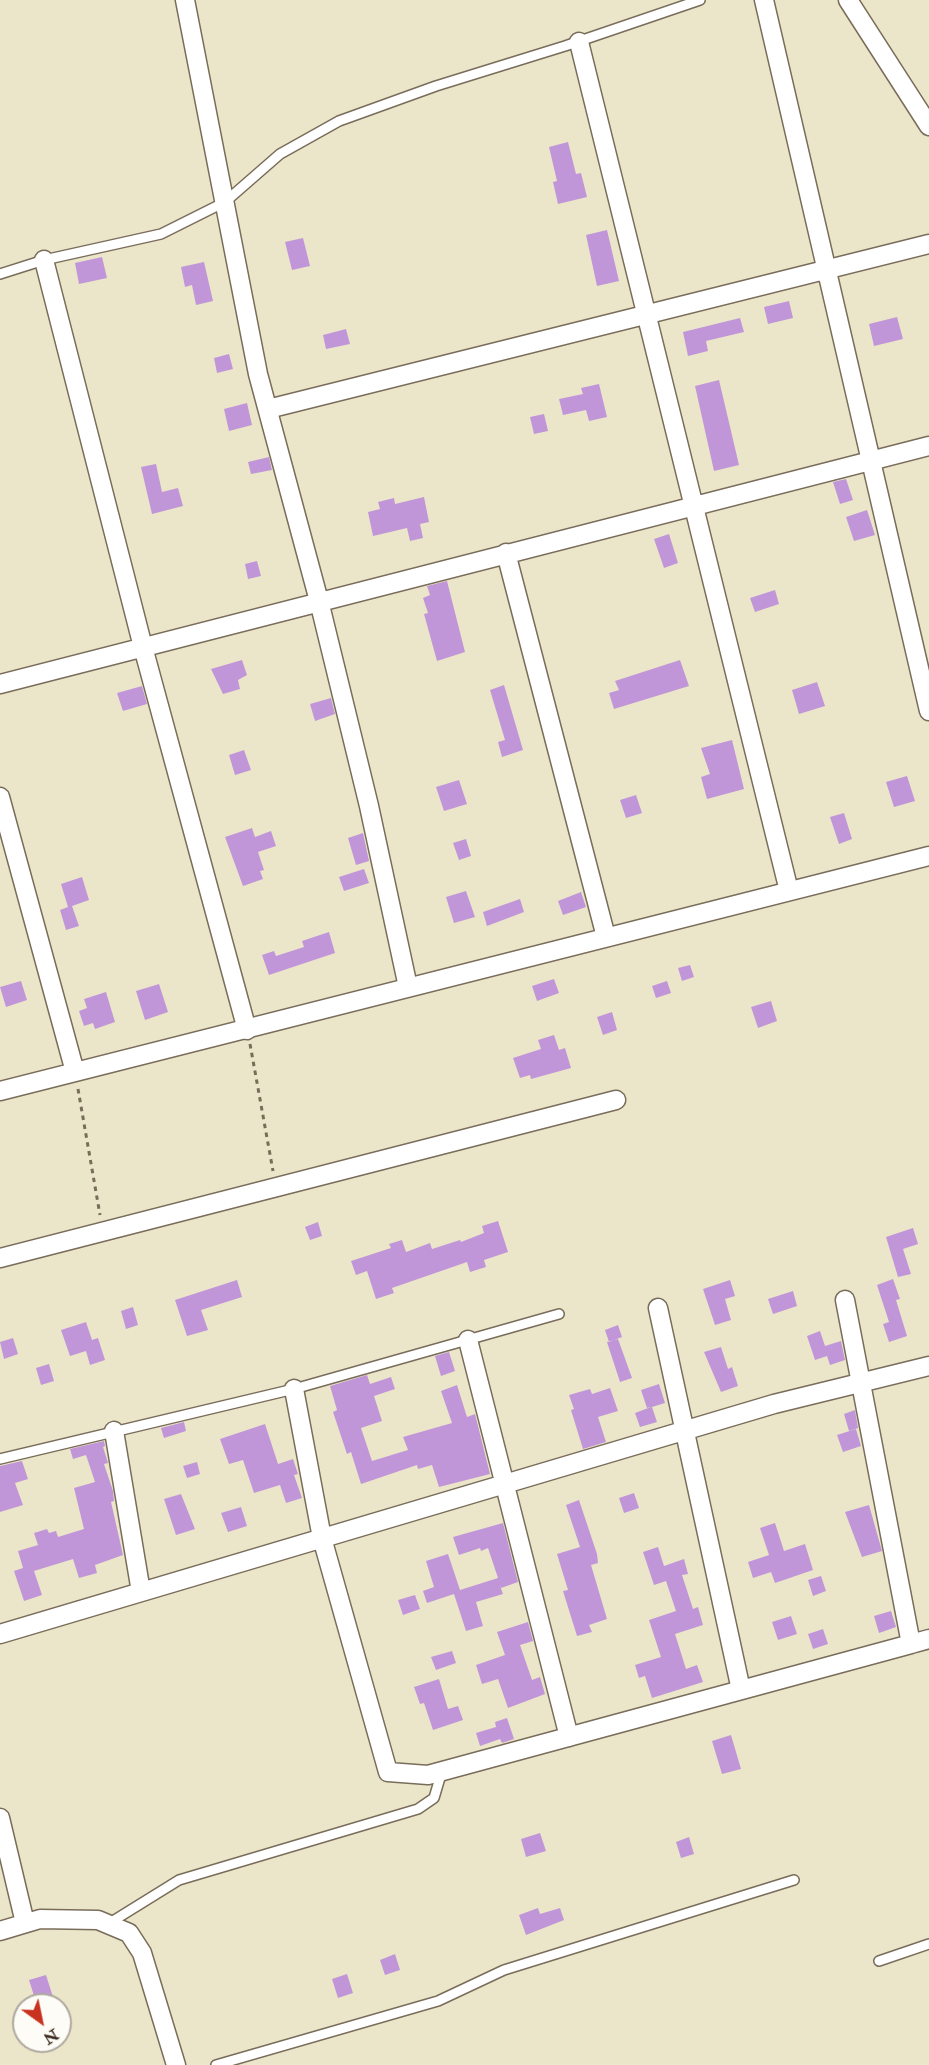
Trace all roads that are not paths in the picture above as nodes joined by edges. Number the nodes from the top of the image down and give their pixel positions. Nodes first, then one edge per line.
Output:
1 (185, 0) edge
2 (700, 0) edge
3 (764, 0) edge
4 (848, 0) edge
5 (579, 42) junction
6 (929, 126) edge
7 (225, 202) junction
8 (929, 244) edge
9 (44, 260) junction
10 (826, 269) junction
11 (0, 274) edge
12 (646, 315) junction
13 (268, 409) junction
14 (929, 446) edge
15 (871, 461) junction
16 (694, 505) junction
17 (506, 553) junction
18 (319, 601) junction
19 (921, 644) edge
20 (143, 647) junction
21 (0, 684) edge
22 (929, 711) edge
23 (0, 797) edge
24 (929, 856) edge
25 (789, 891) junction
26 (606, 937) junction
27 (408, 987) junction
28 (247, 1030) junction
29 (75, 1072) junction
30 (0, 1091) edge
31 (616, 1100) dead end
32 (0, 1258) edge
33 (846, 1300) dead end
34 (658, 1308) dead end
35 (559, 1314) dead end
36 (468, 1340) junction
37 (929, 1366) edge
38 (860, 1383) junction
39 (294, 1389) junction
40 (686, 1430) junction
41 (114, 1431) junction
42 (0, 1459) edge
43 (503, 1485) junction
44 (322, 1538) junction
45 (141, 1592) junction
46 (0, 1634) edge
47 (920, 1641) edge
48 (741, 1690) junction
49 (569, 1737) junction
50 (442, 1771) junction
51 (0, 1818) edge
52 (794, 1880) dead end
53 (25, 1923) junction
54 (108, 1924) junction
55 (0, 1931) edge
56 (929, 1944) edge
57 (879, 1961) dead end
58 (176, 2065) edge
59 (216, 2065) edge

1 - 7 street
2 - 5 lane
3 - 10 street
4 - 6 street
5 - 7 lane
5 - 12 street
7 - 9 lane
7 - 13 street
8 - 10 street
9 - 11 lane
9 - 20 street
10 - 12 street
10 - 15 street
12 - 13 street
12 - 16 street
13 - 18 street
14 - 15 street
15 - 16 street
15 - 19 street
16 - 17 street
16 - 25 street
17 - 18 street
17 - 26 street
18 - 20 street
18 - 27 street
19 - 22 street
20 - 21 street
20 - 28 street
23 - 29 street
24 - 25 street
25 - 26 street
26 - 27 street
27 - 28 street
28 - 29 street
29 - 30 street
31 - 32 street
33 - 38 street
34 - 40 street
35 - 36 lane
36 - 39 lane
36 - 43 street
37 - 38 street
38 - 40 street
38 - 47 street
39 - 41 lane
39 - 44 street
40 - 43 street
40 - 48 street
41 - 42 lane
41 - 45 street
43 - 44 street
43 - 49 street
44 - 45 street
44 - 50 street
45 - 46 street
47 - 48 street
48 - 49 street
49 - 50 street
50 - 54 lane
51 - 53 street
52 - 59 lane
53 - 54 street
53 - 55 street
54 - 58 street
56 - 57 lane

